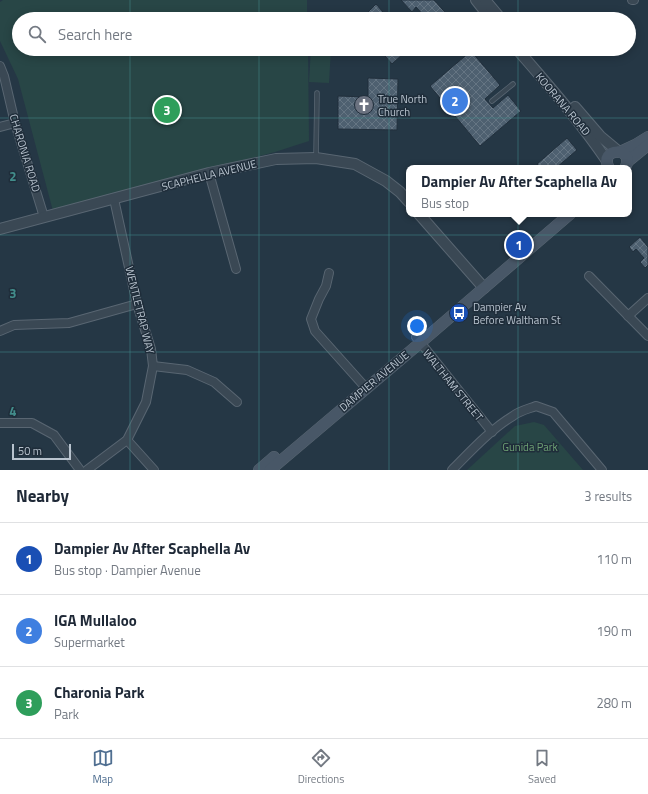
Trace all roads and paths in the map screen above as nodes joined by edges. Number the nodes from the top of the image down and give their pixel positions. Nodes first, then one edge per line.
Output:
1 (476, 0) edge
2 (485, 0) edge
3 (485, 12) edge
4 (495, 12) edge
5 (523, 56) edge
6 (532, 56) edge
7 (0, 66) edge
8 (513, 84) dead end
9 (317, 93) dead end
10 (492, 101) dead end
11 (15, 124) junction
12 (0, 127) edge
13 (648, 137) edge
14 (648, 145) edge
15 (619, 152) junction
16 (316, 158) junction
17 (607, 165) edge
18 (626, 165) edge
19 (209, 173) junction
20 (114, 199) junction
21 (406, 199) edge
22 (44, 217) junction
23 (422, 217) edge
24 (556, 217) edge
25 (566, 217) edge
26 (0, 229) edge
27 (236, 269) dead end
28 (329, 273) dead end
29 (589, 276) dead end
30 (482, 286) junction
31 (648, 298) edge
32 (137, 304) junction
33 (628, 316) junction
34 (0, 331) edge
35 (648, 336) edge
36 (418, 340) junction
37 (153, 366) junction
38 (364, 386) junction
39 (238, 402) dead end
40 (0, 423) edge
41 (492, 432) junction
42 (127, 440) junction
43 (80, 470) edge
44 (87, 470) edge
45 (154, 470) edge
46 (259, 470) edge
47 (270, 470) edge
48 (452, 470) edge
49 (602, 470) edge

1 - 3 street
2 - 4 street
5 - 17 street, KOORANA ROAD
6 - 15 street, KOORANA ROAD
7 - 11 street, CHARONIA ROAD
8 - 10 lane
9 - 16 lane
11 - 12 street
11 - 22 street, CHARONIA ROAD
13 - 15 main road
14 - 18 main road
15 - 17 main road
15 - 18 main road
16 - 19 street, SCAPHELLA AVENUE
16 - 21 street, SCAPHELLA AVENUE
19 - 20 street, SCAPHELLA AVENUE
19 - 27 street
20 - 22 street, SCAPHELLA AVENUE
20 - 32 street, WENTLETRAP WAY
22 - 26 street, SCAPHELLA AVENUE
23 - 30 street
24 - 30 main road, DAMPIER AVENUE
25 - 30 main road, DAMPIER AVENUE
28 - 38 street
29 - 33 street
30 - 36 main road, DAMPIER AVENUE
31 - 33 street
32 - 34 street
32 - 37 street, WENTLETRAP WAY
33 - 35 street
36 - 38 main road, DAMPIER AVENUE
36 - 41 street, WALTHAM STREET
37 - 39 street
37 - 42 street, WENTLETRAP WAY
38 - 46 main road, DAMPIER AVENUE
38 - 47 main road, DAMPIER AVENUE
40 - 43 street
41 - 48 street
41 - 49 street
42 - 44 street, WENTLETRAP WAY
42 - 45 street

